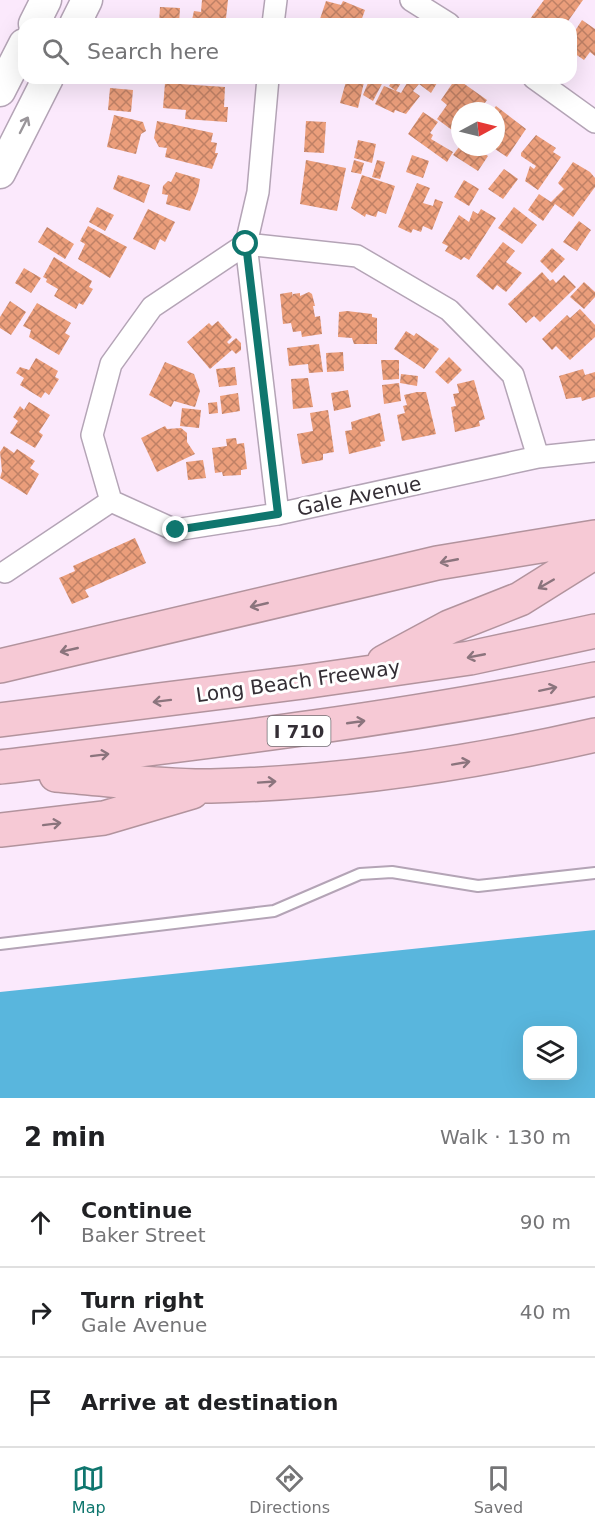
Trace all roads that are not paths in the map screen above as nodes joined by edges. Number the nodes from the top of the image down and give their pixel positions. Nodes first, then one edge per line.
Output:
1 (46, 0) edge
2 (87, 0) edge
3 (276, 0) edge
4 (411, 0) edge
5 (37, 18) edge
6 (78, 18) edge
7 (274, 18) edge
8 (440, 18) edge
9 (18, 56) edge
10 (45, 84) edge
11 (267, 84) edge
12 (542, 84) edge
13 (0, 91) edge
14 (595, 122) edge
15 (0, 173) edge
16 (246, 244) junction
17 (595, 451) edge
18 (538, 458) junction
19 (111, 501) junction
20 (278, 514) junction
21 (595, 537) edge
22 (595, 552) edge
23 (5, 572) dead end
24 (595, 631) edge
25 (0, 666) edge
26 (368, 671) junction
27 (595, 679) edge
28 (0, 720) edge
29 (595, 735) edge
30 (0, 769) edge
31 (209, 786) junction
32 (0, 830) edge
33 (595, 873) edge
34 (0, 944) edge

1 - 5 main road
2 - 6 main road
3 - 7 street
4 - 8 street
9 - 13 main road
15 -> 10 main road
11 - 16 street
12 - 14 street
16 - 18 street
16 - 19 street
16 - 20 street
17 - 18 street, Gale Avenue
18 - 20 street, Gale Avenue
19 - 20 street, Gale Avenue
19 - 23 street
21 -> 25 highway
22 -> 26 highway
24 -> 26 highway, Long Beach Freeway / I 710
26 -> 28 highway, Long Beach Freeway / I 710
30 -> 27 highway, I 710
31 -> 29 highway
30 - 31 highway
32 -> 31 highway
33 - 34 lane

